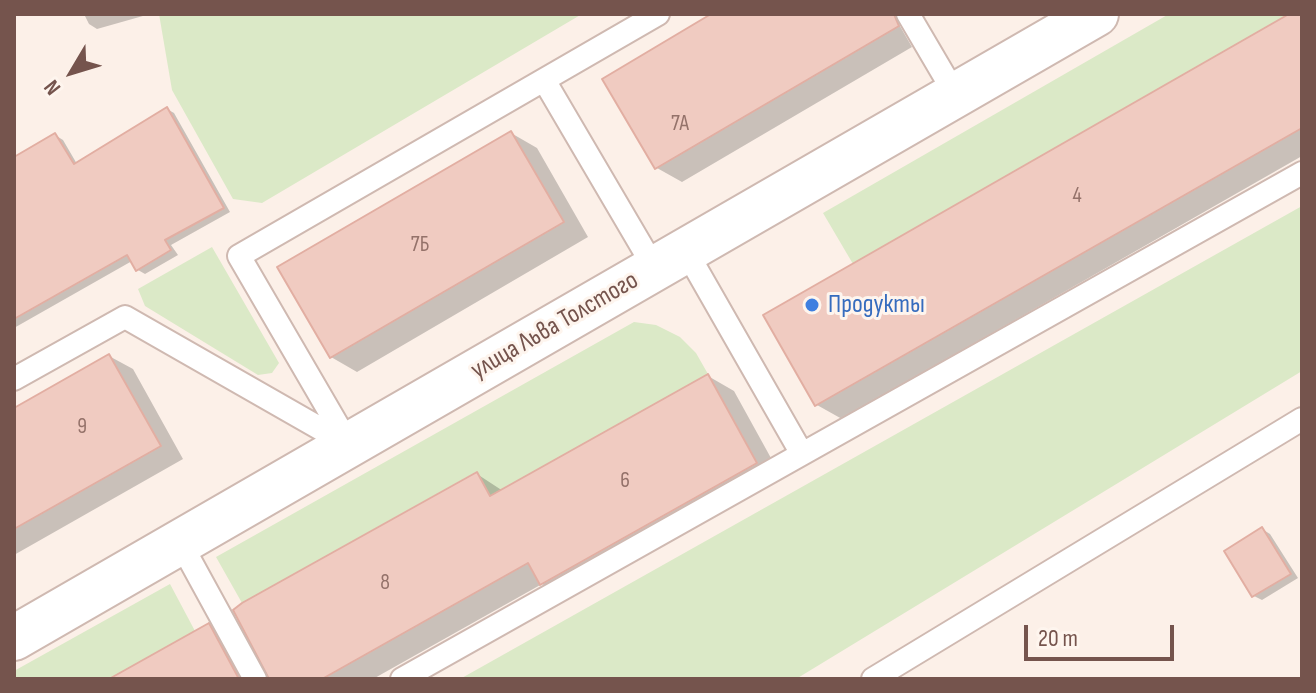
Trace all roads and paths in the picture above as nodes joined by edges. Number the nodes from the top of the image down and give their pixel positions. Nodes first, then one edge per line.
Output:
1 (658, 14) edge
2 (908, 14) edge
3 (1096, 14) edge
4 (544, 80) junction
5 (955, 94) junction
6 (1302, 173) edge
7 (670, 260) junction
8 (14, 379) edge
9 (1302, 419) edge
10 (349, 445) junction
11 (802, 454) junction
12 (180, 542) junction
13 (14, 638) edge
14 (255, 679) edge
15 (402, 679) edge
16 (873, 679) edge

1 - 4 lane
2 - 5 lane
3 - 5 street, улица Льва Толстого
4 - 7 lane
4 - 10 lane
5 - 7 street, улица Льва Толстого
6 - 11 lane
7 - 10 street, улица Льва Толстого
7 - 11 lane
8 - 10 lane
9 - 16 lane
10 - 12 street, улица Льва Толстого
11 - 15 lane
12 - 13 street, улица Льва Толстого
12 - 14 lane

